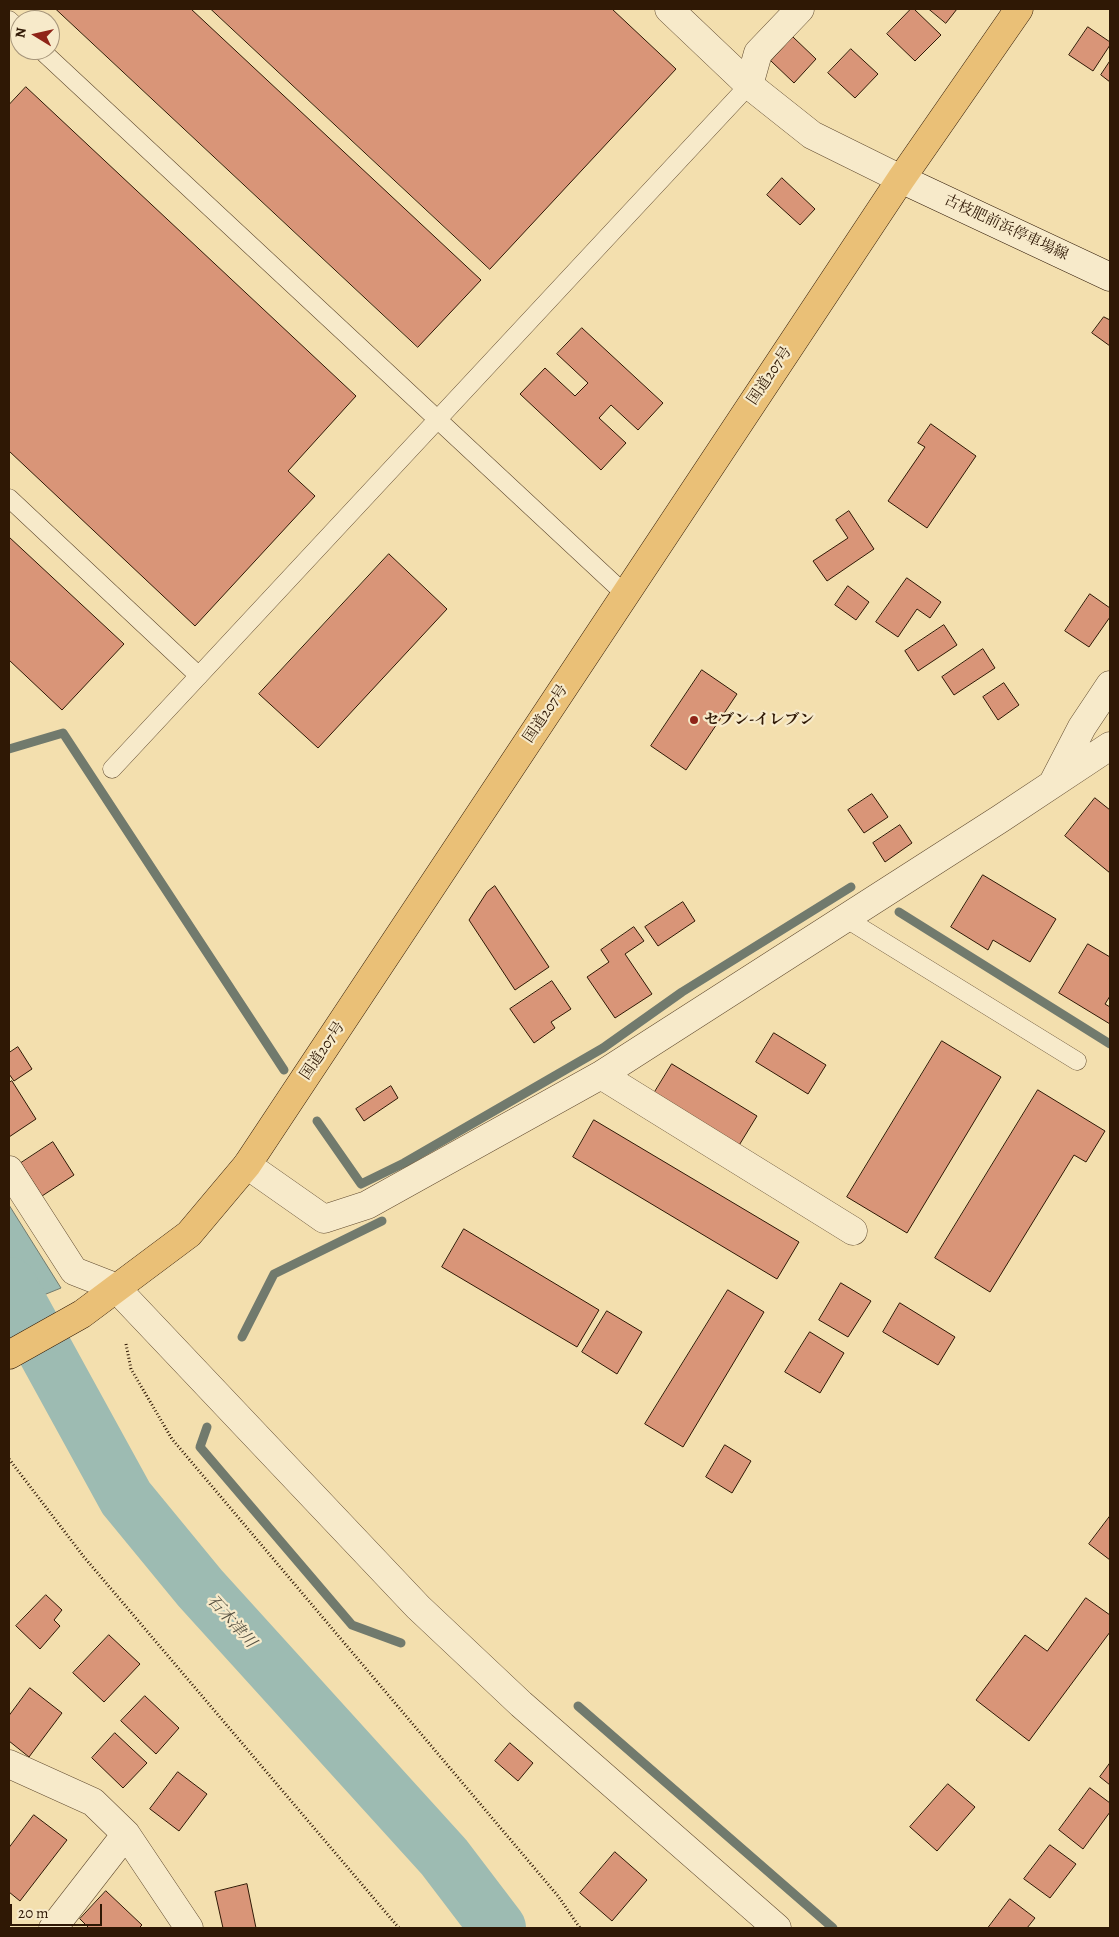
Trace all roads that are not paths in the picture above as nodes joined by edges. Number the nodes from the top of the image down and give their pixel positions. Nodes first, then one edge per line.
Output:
1 (670, 9) edge
2 (800, 9) edge
3 (1019, 9) edge
4 (52, 60) edge
5 (749, 85) junction
6 (901, 179) junction
7 (1110, 277) edge
8 (438, 420) junction
9 (9, 498) edge
10 (626, 595) junction
11 (199, 676) junction
12 (1110, 685) edge
13 (1110, 746) edge
14 (112, 770) dead end
15 (1054, 782) junction
16 (845, 918) junction
17 (1077, 1062) dead end
18 (601, 1075) junction
19 (247, 1165) junction
20 (9, 1170) edge
21 (853, 1231) dead end
22 (115, 1287) junction
23 (9, 1355) edge
24 (9, 1764) edge
25 (126, 1834) junction
26 (53, 1928) edge
27 (189, 1928) edge
28 (777, 1928) edge

1 - 5 street, 古枝肥前浜停車場線
2 - 5 street
3 - 6 highway, 国道207号
4 - 8 lane
5 - 6 street, 古枝肥前浜停車場線
5 - 8 lane
6 - 7 street, 古枝肥前浜停車場線
6 - 10 highway, 国道207号
8 - 10 lane
8 - 11 lane
9 - 11 lane
10 - 19 highway, 国道207号
11 - 14 lane
12 - 15 street
13 - 15 street
15 - 16 street
16 - 17 lane
16 - 18 street
18 - 19 street
18 - 21 street
19 - 22 highway, 国道207号
20 - 22 street
22 - 23 highway, 国道207号
22 - 28 street
24 - 25 street
25 - 26 street
25 - 27 street

